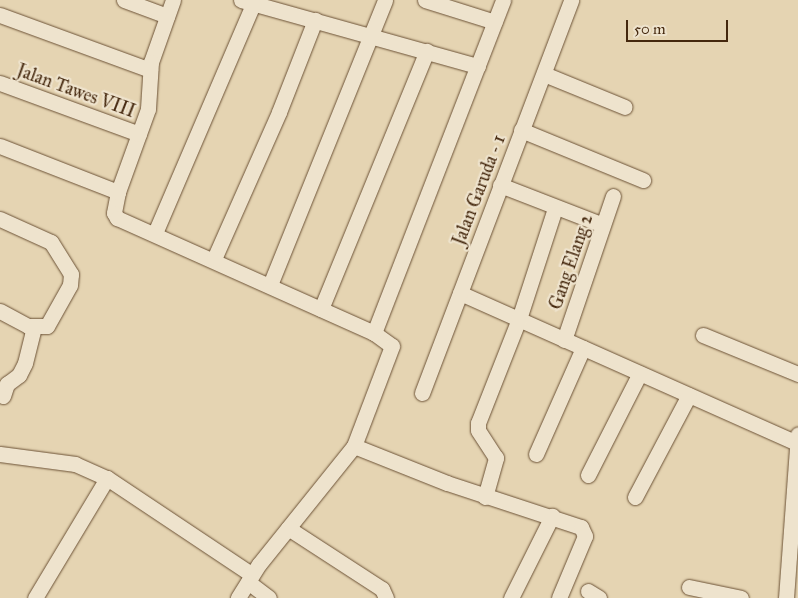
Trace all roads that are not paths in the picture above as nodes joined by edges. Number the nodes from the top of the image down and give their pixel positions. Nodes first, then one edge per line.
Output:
1 (124, 0) edge
2 (173, 0) edge
3 (385, 0) edge
4 (425, 0) edge
5 (503, 0) edge
6 (571, 0) edge
7 (247, 2) edge
8 (289, 6) edge
9 (0, 15) edge
10 (167, 16) junction
11 (315, 20) junction
12 (495, 22) junction
13 (371, 35) junction
14 (427, 51) junction
15 (478, 66) junction
16 (150, 70) junction
17 (544, 74) junction
18 (0, 83) edge
19 (625, 107) dead end
20 (521, 130) junction
21 (139, 134) junction
22 (0, 146) edge
23 (643, 180) dead end
24 (500, 185) junction
25 (118, 192) junction
26 (614, 196) dead end
27 (555, 208) junction
28 (0, 219) edge
29 (603, 226) junction
30 (155, 233) junction
31 (214, 258) junction
32 (270, 285) junction
33 (460, 293) junction
34 (321, 309) junction
35 (0, 311) edge
36 (519, 320) junction
37 (34, 327) junction
38 (374, 333) junction
39 (703, 335) dead end
40 (564, 340) junction
41 (584, 348) junction
42 (640, 373) junction
43 (798, 374) edge
44 (422, 393) dead end
45 (690, 395) junction
46 (3, 396) dead end
47 (798, 439) edge
48 (354, 446) junction
49 (0, 454) edge
50 (536, 454) dead end
51 (588, 475) dead end
52 (107, 478) junction
53 (485, 497) junction
54 (635, 497) dead end
55 (552, 516) junction
56 (288, 528) junction
57 (250, 578) junction
58 (690, 587) dead end
59 (35, 598) edge
60 (238, 598) edge
61 (269, 598) edge
62 (386, 598) edge
63 (511, 598) edge
64 (560, 598) edge
65 (741, 598) edge
66 (786, 598) edge

1 - 10 street
2 - 10 street
3 - 13 street
4 - 12 street
5 - 12 street
6 - 17 street, Jalan Garuda - 1
7 - 8 street
7 - 30 street
8 - 11 street
9 - 16 street
10 - 16 street
11 - 13 street
11 - 31 street
12 - 15 street
13 - 14 street
13 - 32 street
14 - 15 street
14 - 34 street
15 - 38 street
16 - 21 street
17 - 19 street
17 - 20 street, Jalan Garuda - 1
18 - 21 street, Jalan Tawes VIII
20 - 23 street
20 - 24 street, Jalan Garuda - 1
21 - 25 street
22 - 25 street
24 - 27 street
24 - 33 street, Jalan Garuda - 1
25 - 30 street
26 - 29 street, Gang Elang 2
27 - 29 street
27 - 36 street
28 - 37 street
29 - 40 street, Gang Elang 2
30 - 31 street
31 - 32 street
32 - 34 street
33 - 36 street
33 - 44 street, Jalan Garuda - 1
34 - 38 street
35 - 37 street
36 - 40 street
36 - 53 street
37 - 46 street
38 - 48 street
39 - 43 street
40 - 41 street
41 - 42 street
41 - 50 street
42 - 45 street
42 - 51 street
45 - 47 street
45 - 54 street
47 - 66 street
48 - 53 street
48 - 56 street
49 - 52 street
52 - 57 street
52 - 59 street
53 - 55 street
55 - 63 street
55 - 64 street
56 - 57 street
56 - 62 street
57 - 60 street
57 - 61 street
58 - 65 street

